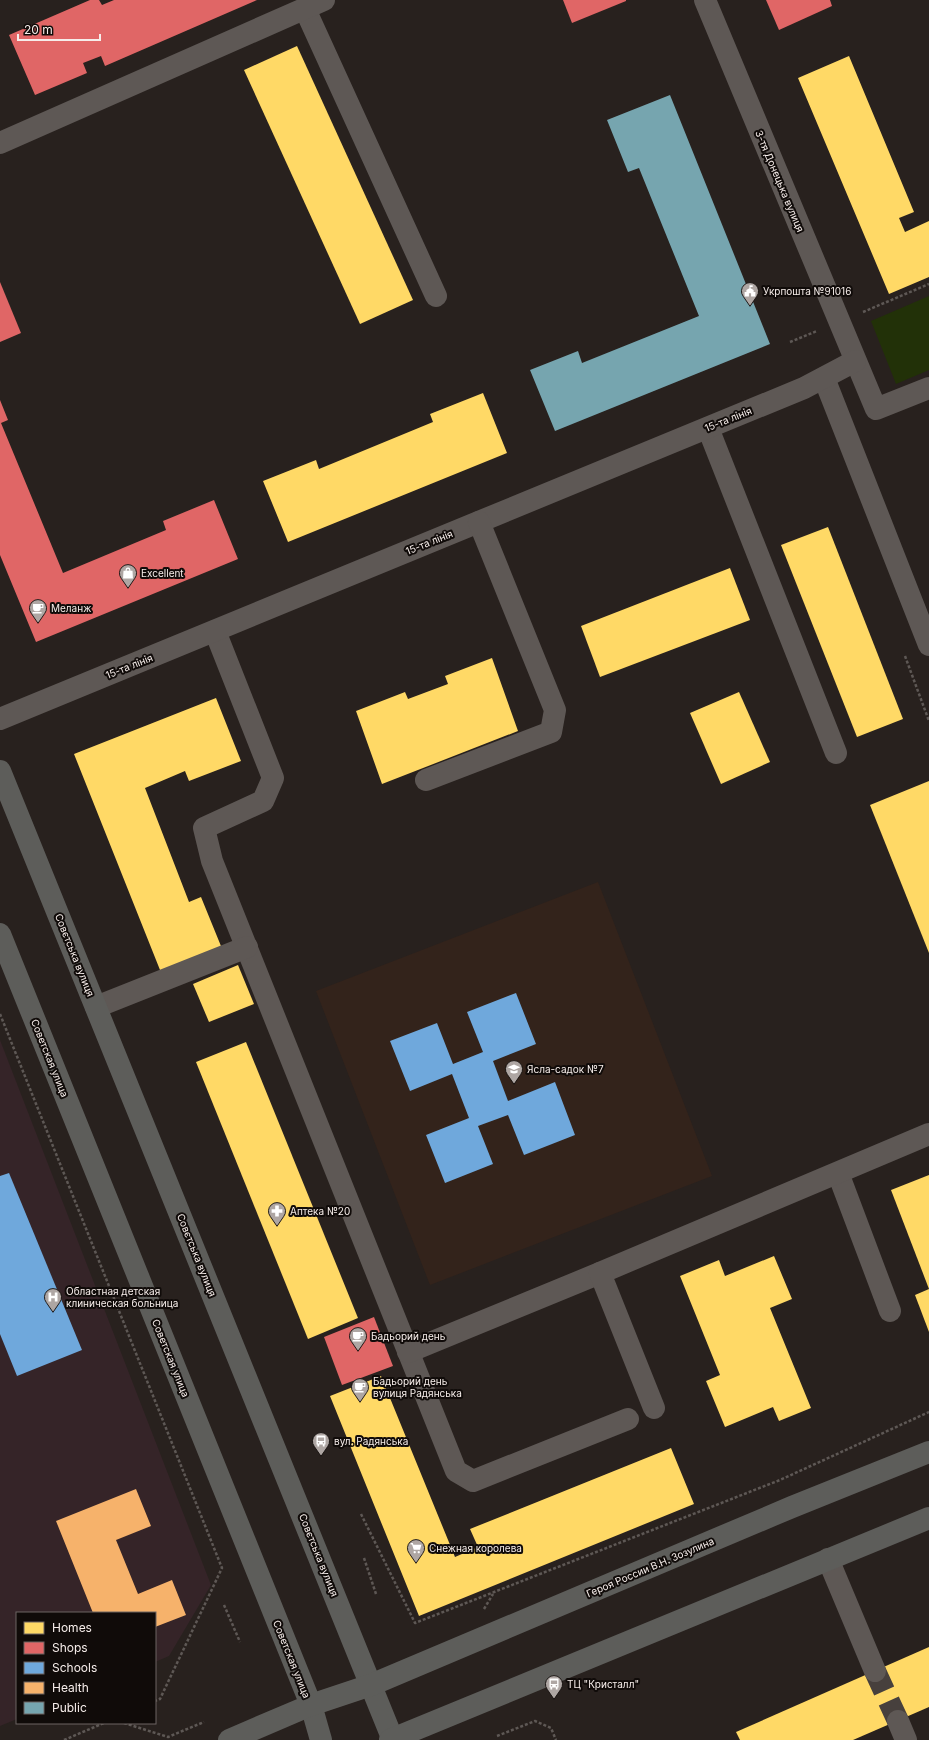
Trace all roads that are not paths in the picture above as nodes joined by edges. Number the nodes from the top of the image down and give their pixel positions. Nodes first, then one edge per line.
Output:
1 (324, 0) edge
2 (705, 0) edge
3 (304, 9) junction
4 (0, 143) edge
5 (436, 296) dead end
6 (855, 361) junction
7 (824, 378) junction
8 (929, 388) edge
9 (708, 428) junction
10 (479, 522) junction
11 (215, 631) junction
12 (929, 645) edge
13 (0, 719) edge
14 (836, 753) dead end
15 (0, 771) edge
16 (426, 780) dead end
17 (0, 934) edge
18 (247, 947) junction
19 (96, 1007) junction
20 (929, 1134) edge
21 (838, 1173) junction
22 (600, 1273) junction
23 (890, 1311) dead end
24 (408, 1352) junction
25 (654, 1408) dead end
26 (628, 1419) dead end
27 (929, 1452) edge
28 (929, 1518) edge
29 (828, 1559) junction
30 (875, 1671) tunnel mouth
31 (371, 1685) junction
32 (311, 1705) junction
33 (229, 1740) edge
34 (320, 1740) edge
35 (392, 1740) edge

1 - 3 street
2 - 6 street, 3-тя Донецька вулиця
3 - 4 street
3 - 5 street
6 - 7 street, 15-та лінія
6 - 8 street, 3-тя Донецька вулиця
7 - 9 street, 15-та лінія
7 - 12 street
9 - 10 street, 15-та лінія
9 - 14 street
10 - 11 street, 15-та лінія
10 - 16 street
11 - 13 street, 15-та лінія
11 - 18 street
15 - 19 main road, Совєтська вулиця
17 - 32 main road, Советская улица
18 - 19 street
18 - 24 street
19 - 31 main road, Совєтська вулиця
20 - 21 street
21 - 22 street
21 - 23 street
22 - 24 street
22 - 25 street
24 - 26 street
27 - 31 main road, Героя России В.Н. Зозулина
28 - 29 main road
29 - 30 street
29 - 35 main road
31 - 32 main road, Героя России В.Н. Зозулина
31 - 35 main road, Совєтська вулиця
32 - 33 main road, Героя России В.Н. Зозулина
32 - 34 main road, Советская улица

